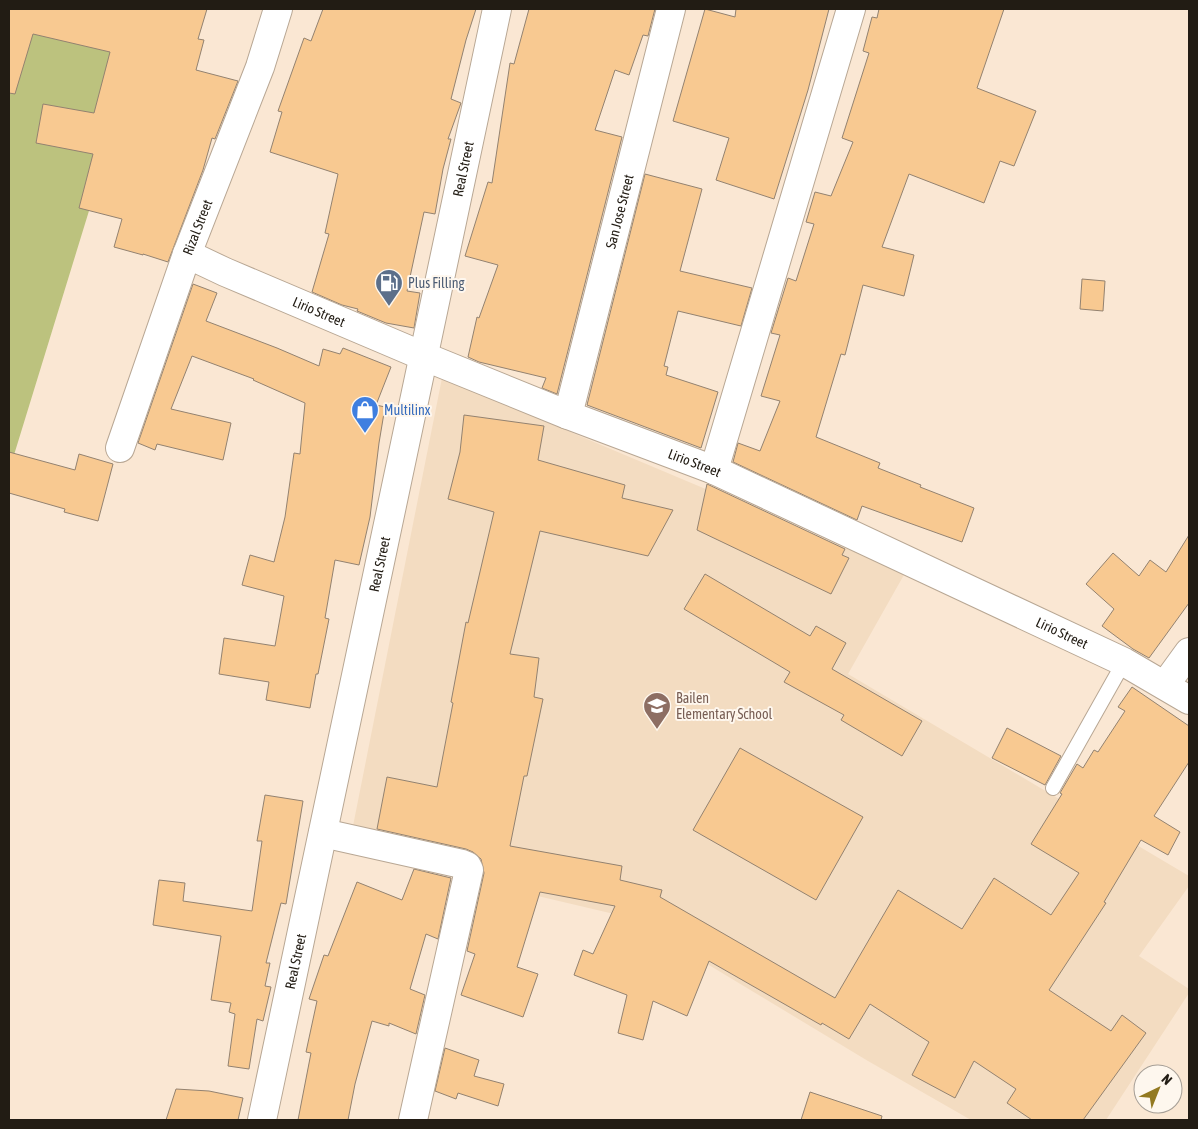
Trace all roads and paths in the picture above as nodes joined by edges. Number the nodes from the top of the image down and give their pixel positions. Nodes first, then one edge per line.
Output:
1 (278, 9) edge
2 (497, 9) edge
3 (671, 9) edge
4 (851, 9) edge
5 (187, 254) junction
6 (423, 356) junction
7 (568, 415) junction
8 (120, 448) dead end
9 (714, 470) junction
10 (1189, 652) edge
11 (1124, 662) junction
12 (1165, 685) junction
13 (1189, 700) edge
14 (1053, 788) dead end
15 (323, 833) junction
16 (262, 1120) edge
17 (413, 1120) edge

1 - 5 street, Rizal Street
2 - 6 street, Real Street
3 - 7 street, San Jose Street
4 - 9 street
5 - 6 street, Lirio Street
5 - 8 street, Rizal Street
6 - 7 street, Lirio Street
6 - 15 street, Real Street
7 - 9 street, Lirio Street
9 - 11 street, Lirio Street
10 - 12 street
11 - 12 street, Lirio Street
11 - 14 lane
12 - 13 street, Lirio Street
15 - 16 street, Real Street
15 - 17 street

